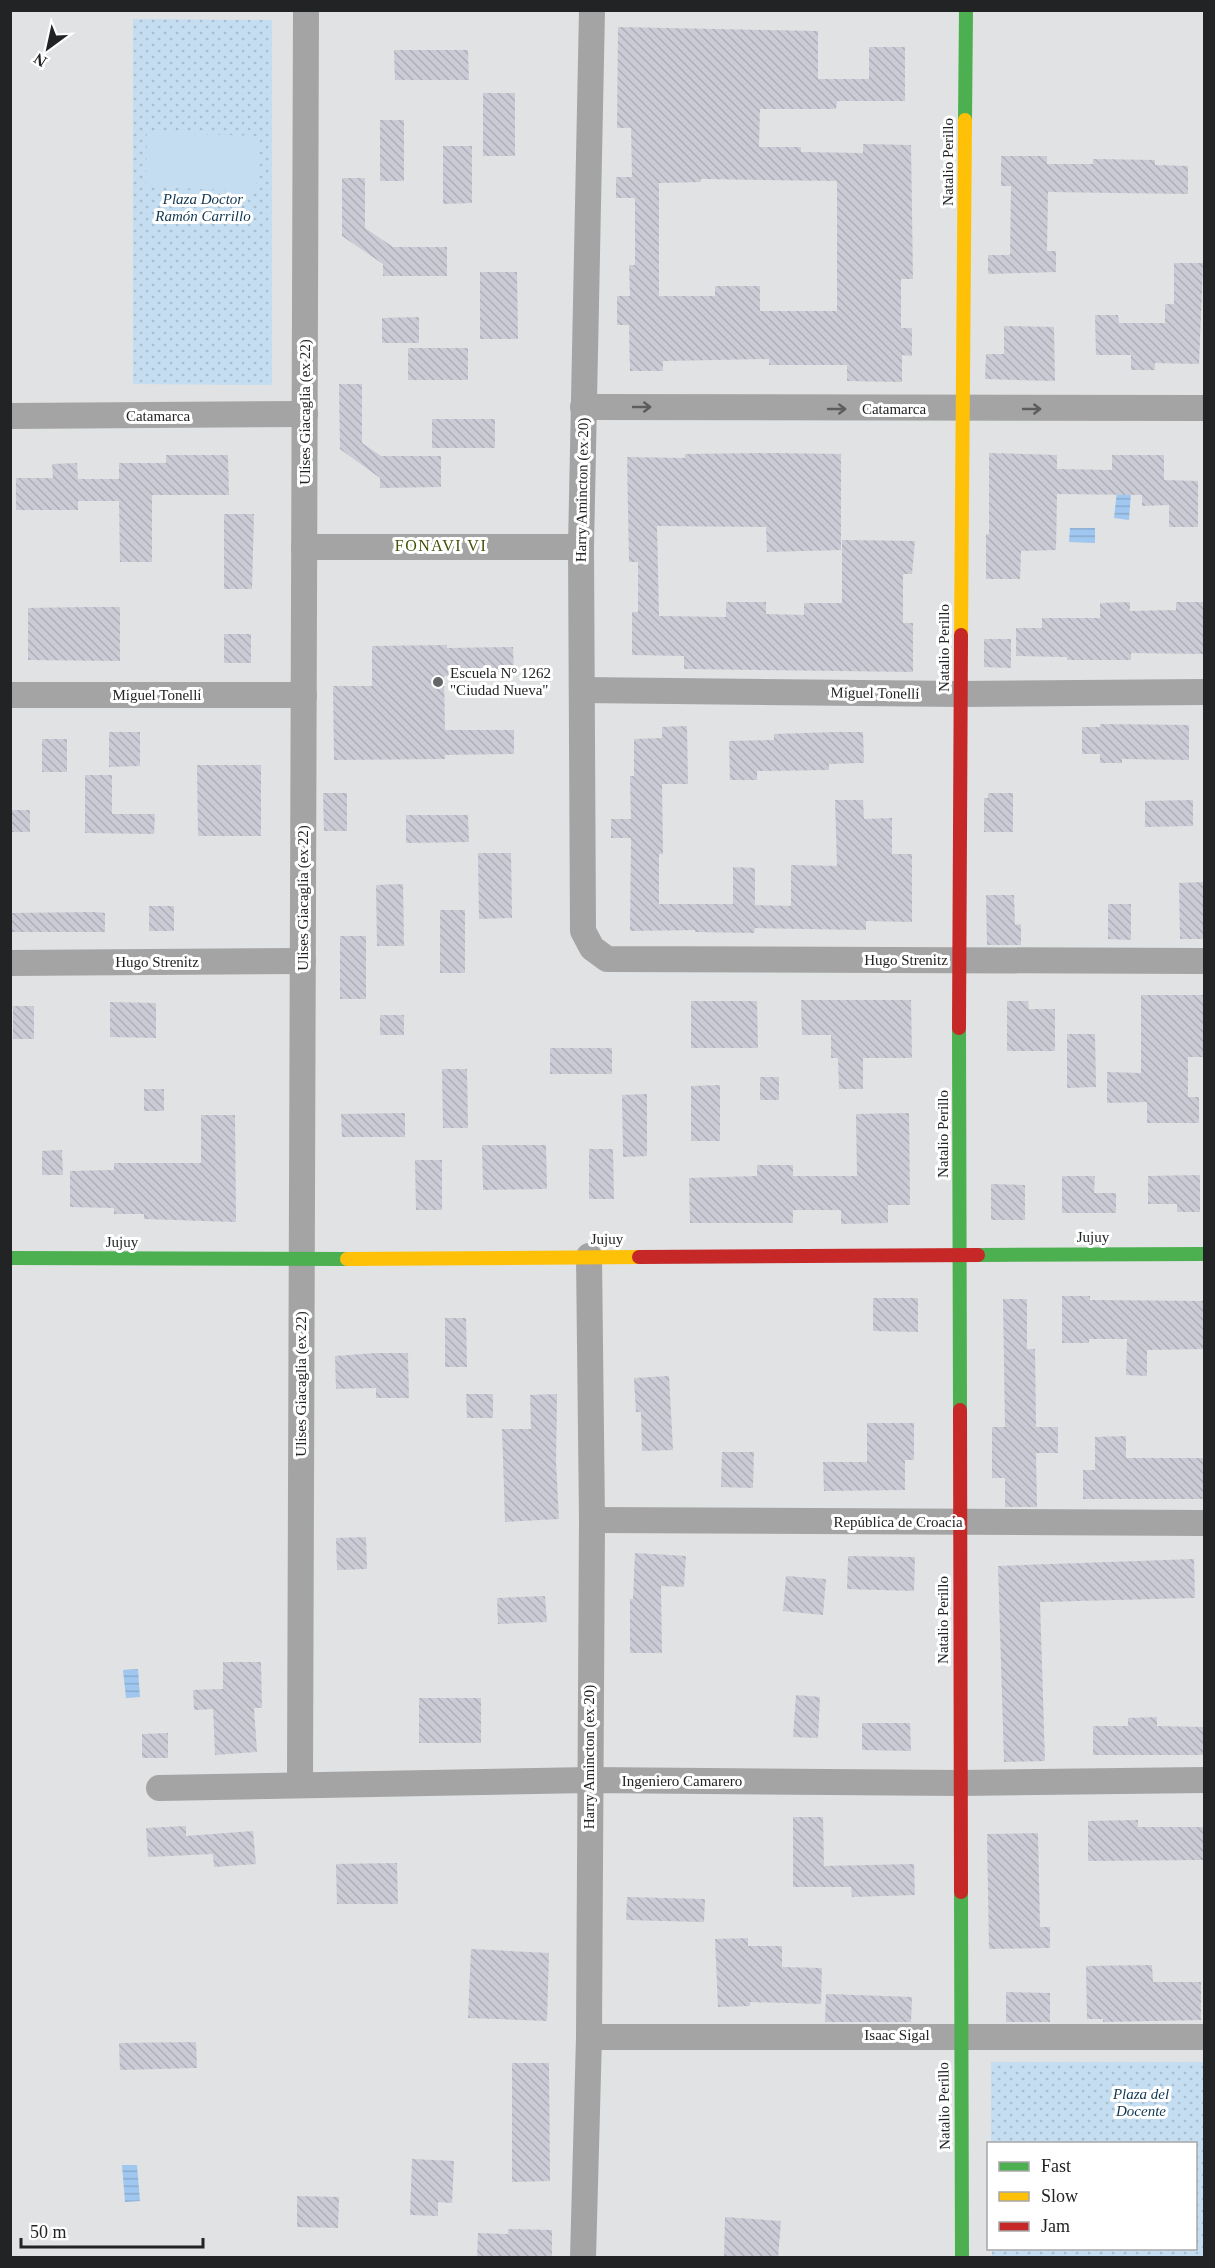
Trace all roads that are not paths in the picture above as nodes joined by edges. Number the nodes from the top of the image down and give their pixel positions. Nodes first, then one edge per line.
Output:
1 (306, 10) edge
2 (592, 10) edge
3 (966, 10) edge
4 (583, 407) junction
5 (1204, 408) edge
6 (963, 409) junction
7 (305, 414) junction
8 (10, 416) edge
9 (304, 547) junction
10 (581, 547) junction
11 (582, 690) junction
12 (1204, 693) edge
13 (960, 694) junction
14 (10, 695) edge
15 (304, 695) junction
16 (607, 959) joint
17 (959, 960) junction
18 (303, 961) junction
19 (1204, 961) edge
20 (10, 963) edge
21 (960, 1254) junction
22 (1204, 1254) edge
23 (589, 1256) junction
24 (10, 1258) edge
25 (302, 1259) junction
26 (592, 1520) junction
27 (960, 1523) junction
28 (1204, 1523) edge
29 (589, 1780) junction
30 (1204, 1780) edge
31 (960, 1783) junction
32 (300, 1785) junction
33 (159, 1788) dead end
34 (959, 2035) junction
35 (589, 2037) junction
36 (1204, 2037) edge
37 (583, 2258) edge
38 (962, 2258) edge

1 - 7 street, Ulises Giacaglia (ex 22)
2 - 4 street, Harry Amincton (ex 20)
3 - 6 street, Natalio Perillo
4 -> 6 street, Catamarca
4 - 10 street, Harry Amincton (ex 20)
6 -> 5 street, Catamarca
6 - 13 street, Natalio Perillo
7 - 8 street, Catamarca
7 - 9 street, Ulises Giacaglia (ex 22)
9 - 10 street
9 - 15 street, Ulises Giacaglia (ex 22)
10 - 11 street, Harry Amincton (ex 20)
11 - 13 street, Miguel Tonelli
11 - 16 street, Harry Amincton (ex 20)
12 - 13 street, Miguel Tonelli
13 - 17 street, Natalio Perillo
14 - 15 street, Miguel Tonelli
15 - 18 street, Ulises Giacaglia (ex 22)
16 - 17 street, Hugo Strenitz
17 - 19 street, Hugo Strenitz
17 - 21 street, Natalio Perillo
18 - 20 street, Hugo Strenitz
18 - 25 street, Ulises Giacaglia (ex 22)
21 - 22 street, Jujuy
21 - 23 street, Jujuy
21 - 27 street, Natalio Perillo
23 - 25 street, Jujuy
23 - 26 street, Harry Amincton (ex 20)
24 - 25 street, Jujuy
25 - 32 street, Ulises Giacaglia (ex 22)
26 - 27 street, República de Croacia
26 - 29 street, Harry Amincton (ex 20)
27 - 28 street, República de Croacia
27 - 31 street, Natalio Perillo
29 - 31 street, Ingeniero Camarero
29 - 32 street, Ingeniero Camarero
29 - 35 street, Harry Amincton (ex 20)
30 - 31 street, Ingeniero Camarero
31 - 34 street, Natalio Perillo
32 - 33 street, Ingeniero Camarero
34 - 35 street, Isaac Sigal
34 - 36 street, Isaac Sigal
34 - 38 street, Natalio Perillo
35 - 37 street, Harry Amincton (ex 20)

